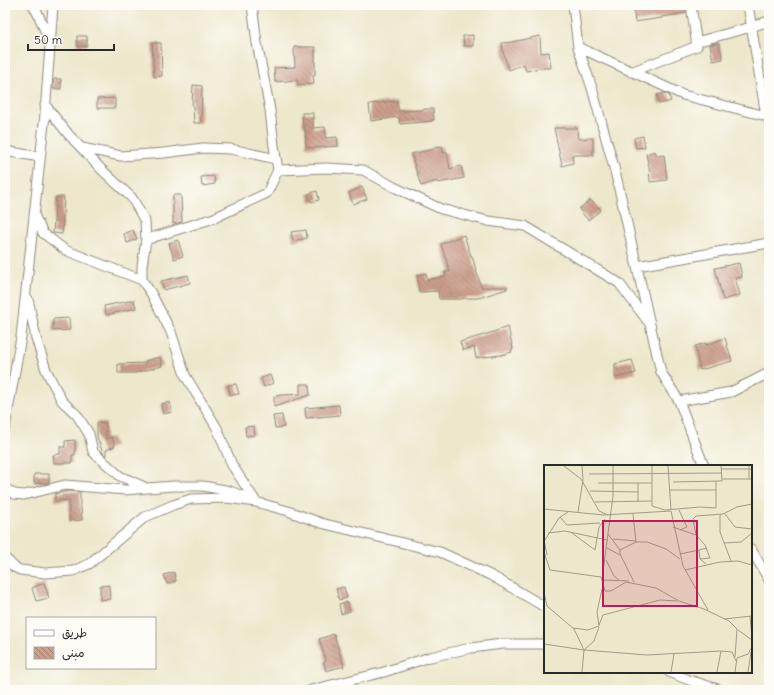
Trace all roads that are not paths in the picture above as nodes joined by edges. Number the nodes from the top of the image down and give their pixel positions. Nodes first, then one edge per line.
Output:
1 (33, 5) edge
2 (53, 5) edge
3 (252, 5) edge
4 (573, 5) edge
5 (691, 5) edge
6 (748, 5) edge
7 (769, 21) edge
8 (751, 27) junction
9 (50, 42) junction
10 (696, 42) junction
11 (578, 47) junction
12 (631, 72) junction
13 (45, 105) junction
14 (767, 118) edge
15 (82, 148) junction
16 (5, 151) edge
17 (40, 157) junction
18 (276, 159) junction
19 (278, 170) junction
20 (34, 215) junction
21 (146, 240) junction
22 (769, 242) edge
23 (637, 266) junction
24 (142, 280) junction
25 (26, 290) junction
26 (650, 324) junction
27 (769, 373) edge
28 (679, 402) junction
29 (5, 427) edge
30 (704, 465) edge
31 (5, 488) edge
32 (148, 488) junction
33 (256, 502) junction
34 (752, 551) edge
35 (5, 558) edge
36 (769, 580) edge
37 (544, 607) edge
38 (544, 644) edge
39 (672, 673) edge
40 (311, 690) edge
41 (721, 690) edge

1 - 9 street
2 - 9 street
3 - 18 street
4 - 11 street
5 - 10 street
6 - 8 street
7 - 8 street
8 - 10 street
8 - 14 street
9 - 13 street
10 - 12 street
11 - 12 street
11 - 23 street
12 - 14 street
13 - 15 street
13 - 17 street
15 - 18 street
15 - 21 street
16 - 17 street
17 - 20 street
18 - 19 street
19 - 21 street
19 - 26 street
20 - 24 street
20 - 25 street
21 - 24 street
22 - 23 street
23 - 26 street
24 - 33 street
25 - 29 street
25 - 32 street
26 - 28 street
27 - 28 street
28 - 30 street
31 - 32 street
32 - 33 street
33 - 35 street
33 - 37 street
34 - 36 street
38 - 40 street
39 - 41 street

